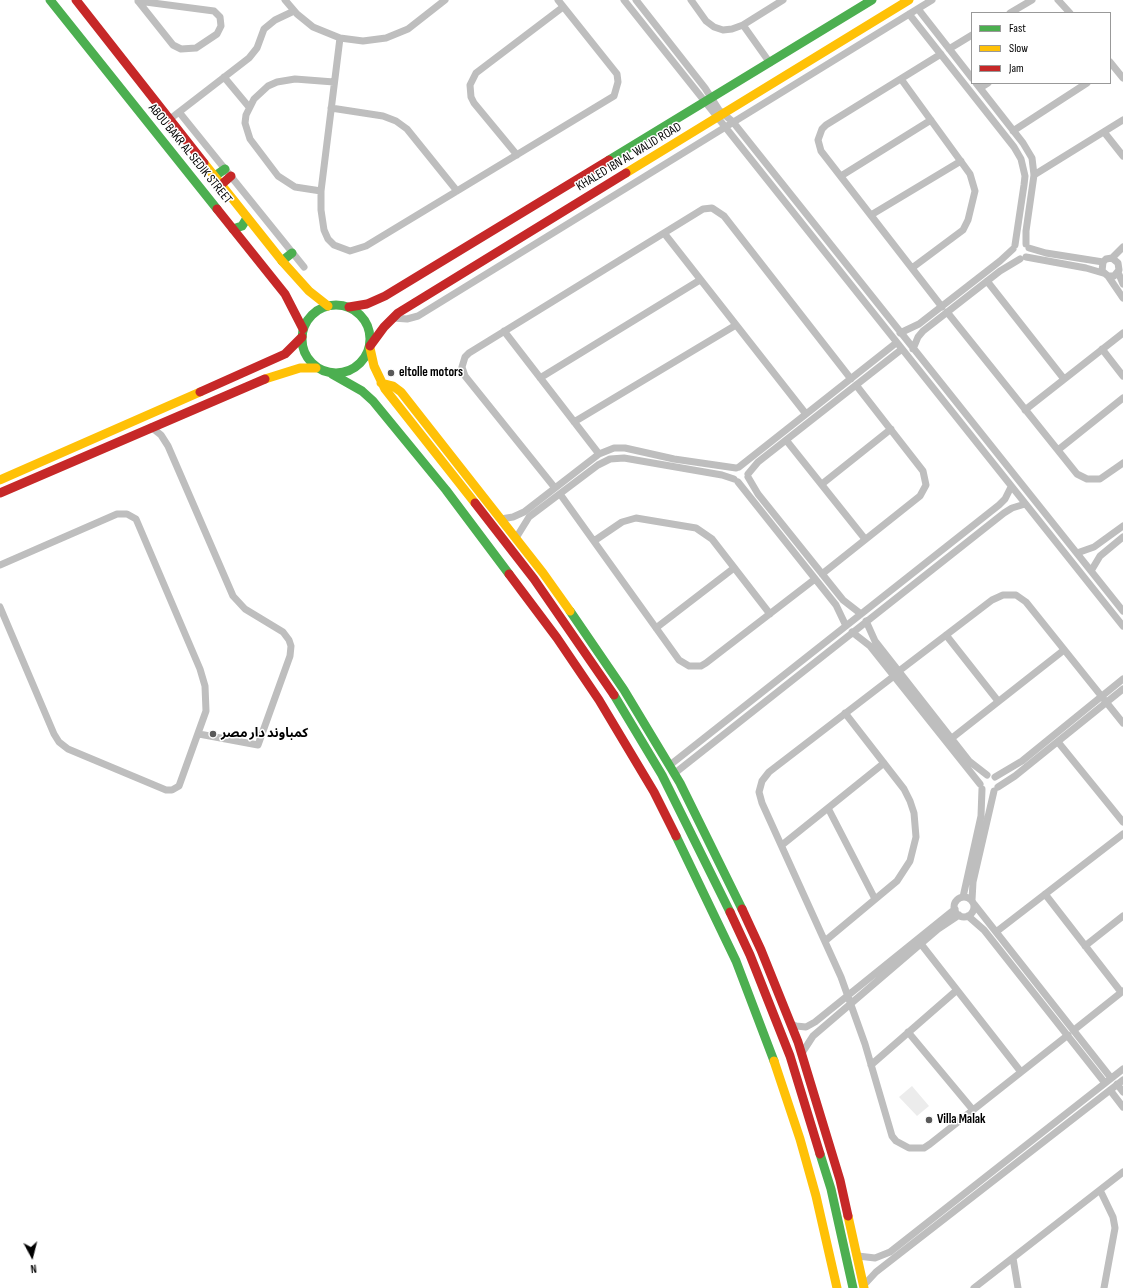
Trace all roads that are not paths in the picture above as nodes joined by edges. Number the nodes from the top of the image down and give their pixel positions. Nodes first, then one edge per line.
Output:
1 (50, 0) edge
2 (76, 0) edge
3 (138, 0) edge
4 (285, 0) edge
5 (445, 0) edge
6 (558, 0) edge
7 (624, 0) edge
8 (636, 0) edge
9 (691, 0) edge
10 (783, 0) edge
11 (872, 0) edge
12 (909, 0) edge
13 (932, 0) edge
14 (1032, 0) edge
15 (1058, 0) edge
16 (563, 7) junction
17 (918, 9) junction
18 (294, 11) junction
19 (1012, 12) edge
20 (1069, 12) edge
21 (909, 14) junction
22 (743, 25) junction
23 (971, 36) edge
24 (340, 38) junction
25 (949, 48) junction
26 (940, 54) junction
27 (770, 63) junction
28 (1111, 66) edge
29 (224, 77) junction
30 (971, 77) edge
31 (1123, 78) edge
32 (900, 79) junction
33 (334, 82) junction
34 (1086, 84) edge
35 (978, 85) edge
36 (708, 101) junction
37 (249, 106) junction
38 (331, 108) junction
39 (179, 112) junction
40 (721, 116) junction
41 (170, 119) junction
42 (931, 120) junction
43 (1123, 120) edge
44 (733, 122) junction
45 (724, 127) junction
46 (1013, 131) junction
47 (1104, 132) junction
48 (517, 155) junction
49 (1123, 156) edge
50 (961, 161) junction
51 (225, 169) junction
52 (1034, 175) junction
53 (215, 176) junction
54 (231, 176) junction
55 (841, 176) junction
56 (222, 184) junction
57 (321, 191) junction
58 (458, 191) junction
59 (871, 216) junction
60 (248, 218) junction
61 (233, 229) junction
62 (664, 233) junction
63 (1028, 246) junction
64 (1014, 247) junction
65 (1123, 247) edge
66 (292, 253) junction
67 (1023, 258) junction
68 (1112, 258) junction
69 (282, 260) junction
70 (1102, 262) junction
71 (304, 267) dead end
72 (848, 267) junction
73 (1120, 267) edge
74 (912, 268) junction
75 (840, 272) junction
76 (1106, 275) junction
77 (700, 280) junction
78 (987, 281) junction
79 (1123, 284) edge
80 (1123, 298) edge
81 (328, 306) junction
82 (349, 307) junction
83 (945, 310) junction
84 (393, 318) junction
85 (736, 324) junction
86 (504, 331) junction
87 (302, 333) junction
88 (900, 333) junction
89 (1123, 333) edge
90 (896, 342) junction
91 (370, 347) junction
92 (902, 349) junction
93 (913, 349) junction
94 (1102, 350) junction
95 (270, 361) junction
96 (316, 368) junction
97 (332, 374) junction
98 (275, 375) junction
99 (1123, 376) edge
100 (540, 378) junction
101 (851, 379) junction
102 (1064, 379) junction
103 (381, 383) junction
104 (856, 385) junction
105 (1123, 398) edge
106 (1025, 410) junction
107 (806, 414) junction
108 (574, 422) junction
109 (151, 427) junction
110 (891, 430) junction
111 (983, 436) junction
112 (786, 440) junction
113 (975, 442) junction
114 (1058, 450) junction
115 (599, 454) junction
116 (1123, 463) edge
117 (737, 467) junction
118 (748, 476) junction
119 (0, 480) edge
120 (736, 481) junction
121 (822, 484) junction
122 (1011, 487) junction
123 (558, 491) junction
124 (0, 493) edge
125 (1025, 504) junction
126 (502, 519) junction
127 (981, 520) junction
128 (986, 526) junction
129 (1123, 526) edge
130 (516, 538) junction
131 (1123, 538) edge
132 (866, 540) junction
133 (594, 541) junction
134 (1071, 546) junction
135 (1063, 552) junction
136 (1077, 553) junction
137 (0, 565) edge
138 (734, 568) junction
139 (1091, 571) junction
140 (822, 574) junction
141 (815, 579) junction
142 (902, 582) junction
143 (907, 588) junction
144 (0, 607) edge
145 (1123, 611) edge
146 (770, 614) junction
147 (861, 614) junction
148 (866, 621) junction
149 (846, 626) junction
150 (1123, 626) edge
151 (656, 628) junction
152 (852, 632) junction
153 (946, 635) junction
154 (1064, 650) junction
155 (896, 674) junction
156 (1123, 679) edge
157 (1123, 689) edge
158 (1101, 696) junction
159 (998, 701) junction
160 (1106, 703) junction
161 (845, 713) junction
162 (1123, 724) edge
163 (199, 734) junction
164 (952, 738) junction
165 (1058, 742) junction
166 (884, 763) junction
167 (670, 765) junction
168 (675, 773) junction
169 (988, 775) junction
170 (995, 777) junction
171 (981, 786) junction
172 (996, 789) junction
173 (828, 808) junction
174 (1123, 822) edge
175 (1123, 834) edge
176 (782, 845) junction
177 (703, 855) junction
178 (690, 862) junction
179 (716, 880) junction
180 (701, 886) junction
181 (1044, 894) junction
182 (963, 897) junction
183 (875, 899) junction
184 (973, 902) junction
185 (954, 909) junction
186 (959, 916) junction
187 (968, 916) junction
188 (1123, 916) edge
189 (996, 932) junction
190 (825, 941) junction
191 (920, 944) junction
192 (1085, 946) junction
193 (957, 990) junction
194 (1122, 992) edge
195 (848, 996) junction
196 (851, 1004) junction
197 (791, 1024) junction
198 (908, 1032) junction
199 (1071, 1033) junction
200 (802, 1053) junction
201 (871, 1064) junction
202 (1123, 1069) edge
203 (1021, 1072) junction
204 (1109, 1080) junction
205 (1116, 1085) edge
206 (1123, 1092) edge
207 (1123, 1107) edge
208 (973, 1110) junction
209 (1038, 1135) junction
210 (1043, 1142) junction
211 (1123, 1172) edge
212 (1100, 1190) junction
213 (858, 1256) junction
214 (1013, 1258) junction
215 (864, 1287) edge
216 (836, 1288) edge
217 (853, 1288) edge
218 (974, 1288) edge
219 (1018, 1288) edge
220 (1104, 1288) edge

1 - 61 main road, ABOU BAKR AL SEDIK STREET
2 - 41 main road, ABOU BAKR AL SEDIK STREET
3 - 3 street
4 - 18 street
5 - 24 street
6 - 16 street
7 - 36 street
8 - 36 street
9 - 22 street
10 - 22 street
11 - 27 main road, KHALED IBN AL WALID ROAD
12 - 40 main road, KHALED IBN AL WALID ROAD
13 - 17 street
14 - 19 street
15 - 20 street
16 - 48 street
16 - 48 street
17 - 21 street
17 - 25 street
18 - 24 street
18 - 29 street
21 - 26 street
21 - 44 street
22 - 27 street
23 - 25 street
24 - 33 street
25 - 30 street
26 - 32 street
26 - 64 street
27 - 36 main road, KHALED IBN AL WALID ROAD
28 - 31 street
29 - 37 street
29 - 39 street
32 - 42 street
32 - 55 street
33 - 37 street
33 - 38 street
34 - 46 street
35 - 46 street
36 - 40 street
36 - 82 main road, KHALED IBN AL WALID ROAD
37 - 57 street
38 - 57 street
38 - 58 street
39 - 41 street
39 - 51 street
40 - 44 street
40 - 45 street
40 - 84 main road, KHALED IBN AL WALID ROAD
41 - 53 main road, ABOU BAKR AL SEDIK STREET
42 - 50 street
42 - 55 street
43 - 47 street
44 - 45 street
44 - 72 street
45 - 75 street
45 - 84 street
46 - 52 street
47 - 49 street
47 - 52 street
48 - 58 street
50 - 59 street
50 - 74 street
51 - 53 main road
51 - 54 street
52 - 63 street
53 - 56 main road, ABOU BAKR AL SEDIK STREET
54 - 56 main road
54 - 66 street
55 - 59 street
56 - 60 main road, ABOU BAKR AL SEDIK STREET
57 - 58 street
59 - 74 street
60 - 61 main road
60 - 69 main road, ABOU BAKR AL SEDIK STREET
61 - 87 main road, ABOU BAKR AL SEDIK STREET
62 - 77 street
62 - 86 street
62 - 101 street
63 - 64 street
63 - 67 street
63 - 70 street
64 - 67 street
64 - 83 street
65 - 68 street
66 - 69 main road
66 - 71 street
67 - 76 street
67 - 78 street
68 - 70 street
68 - 73 street
69 - 81 main road, ABOU BAKR AL SEDIK STREET
70 - 76 street
72 - 75 street
72 - 88 street
73 - 76 street
73 - 79 street
74 - 83 street
75 - 90 street
76 - 80 street
77 - 85 street
77 - 100 street
78 - 83 street
78 - 102 street
81 - 82 main road
81 - 87 main road
82 - 91 main road
83 - 88 street
83 - 93 street
83 - 106 street
84 - 91 main road, KHALED IBN AL WALID ROAD
85 - 107 street
85 - 108 street
86 - 100 street
86 - 123 street
87 - 95 main road
87 - 96 main road
88 - 93 street
89 - 94 street
90 - 92 street
90 - 101 street
91 - 97 main road
91 - 103 main road
92 - 104 street
92 - 113 street
93 - 111 street
94 - 99 street
94 - 102 street
95 - 98 main road
95 - 119 main road
96 - 97 main road
96 - 98 main road
97 - 178 main road
98 - 109 main road
100 - 108 street
101 - 107 street
102 - 106 street
103 - 126 main road
103 - 177 main road
104 - 110 street
104 - 112 street
105 - 114 street
106 - 114 street
107 - 117 street
108 - 115 street
109 - 124 main road
109 - 163 street
110 - 121 street
110 - 132 street
111 - 113 street
111 - 134 street
112 - 118 street
112 - 121 street
113 - 122 street
114 - 116 street
115 - 117 street
115 - 123 street
117 - 118 street
117 - 120 street
118 - 120 street
118 - 140 street
120 - 123 street
120 - 141 street
121 - 132 street
122 - 125 street
122 - 127 street
123 - 126 street
123 - 130 street
123 - 133 street
125 - 128 street
125 - 135 street
126 - 130 main road
127 - 128 street
127 - 142 street
128 - 143 street
129 - 136 street
130 - 167 main road
131 - 139 street
132 - 140 street
133 - 138 street
133 - 151 street
134 - 135 street
134 - 136 street
135 - 150 street
136 - 139 street
137 - 163 street
138 - 146 street
138 - 151 street
139 - 145 street
140 - 147 street
141 - 146 street
141 - 149 street
142 - 143 street
142 - 147 street
143 - 148 street
144 - 163 street
146 - 151 street
147 - 149 street
148 - 152 street
148 - 155 street
149 - 167 street
152 - 155 street
152 - 168 street
153 - 154 street
153 - 155 street
153 - 159 street
154 - 158 street
154 - 159 street
155 - 161 street
155 - 164 street
155 - 171 street
156 - 158 street
157 - 160 street
158 - 160 street
158 - 170 street
159 - 164 street
160 - 162 street
160 - 165 street
161 - 166 street
161 - 176 street
164 - 169 street
165 - 172 street
165 - 174 street
166 - 173 street
166 - 183 street
167 - 168 main road
168 - 197 main road
169 - 170 street
169 - 171 street
170 - 172 street
171 - 172 street
171 - 182 street
172 - 184 street
173 - 176 street
173 - 183 street
175 - 181 street
176 - 190 street
177 - 178 main road
177 - 179 main road
178 - 180 main road
179 - 180 main road
179 - 217 main road
180 - 216 main road
181 - 189 street
181 - 192 street
182 - 184 street
182 - 185 street
183 - 190 street
184 - 187 street
184 - 189 street
185 - 186 street
185 - 195 street
186 - 187 street
186 - 191 street
187 - 199 street
188 - 192 street
189 - 199 street
190 - 195 street
191 - 193 street
191 - 196 street
192 - 194 street
193 - 198 street
193 - 203 street
194 - 199 street
195 - 196 street
195 - 197 street
196 - 200 street
196 - 201 street
197 - 200 main road
198 - 201 street
198 - 208 street
199 - 203 street
199 - 204 street
200 - 213 main road
201 - 208 street
202 - 204 street
203 - 208 street
204 - 205 street
204 - 209 street
205 - 206 street
205 - 207 street
205 - 210 street
209 - 210 street
209 - 213 street
210 - 215 street
211 - 212 street
212 - 214 street
212 - 220 street
213 - 215 main road
214 - 218 street
214 - 219 street

